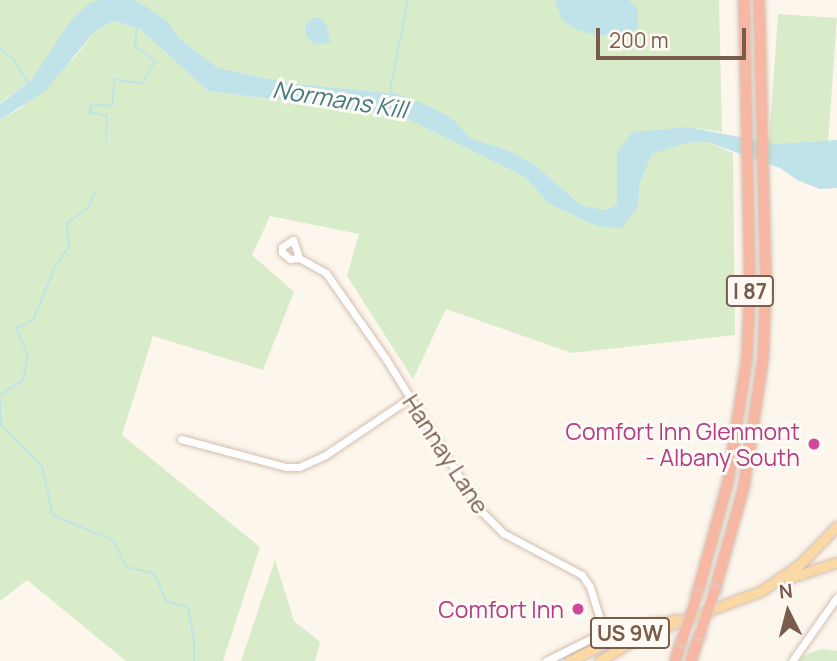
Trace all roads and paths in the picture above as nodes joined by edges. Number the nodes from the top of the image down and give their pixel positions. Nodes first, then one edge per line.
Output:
1 (744, 0) edge
2 (759, 0) edge
3 (299, 257) dead end
4 (410, 398) junction
5 (181, 439) dead end
6 (836, 528) edge
7 (837, 562) edge
8 (774, 583) junction
9 (837, 597) edge
10 (695, 615) junction
11 (664, 621) junction
12 (604, 632) junction
13 (546, 661) edge
14 (569, 661) edge
15 (597, 661) edge
16 (675, 661) edge
17 (691, 661) edge
18 (792, 661) edge

1 - 16 highway, I 87, bridge
2 - 17 highway, I 87, bridge
3 - 4 street, Hannay Lane
4 - 5 street
4 - 12 street, Hannay Lane
6 - 8 main road, US 9W
7 - 8 main road
8 - 10 main road, US 9W
9 - 18 street
10 - 11 main road, US 9W
10 - 15 main road, US 9W
11 - 12 street
11 - 14 main road, US 9W
12 - 13 street

